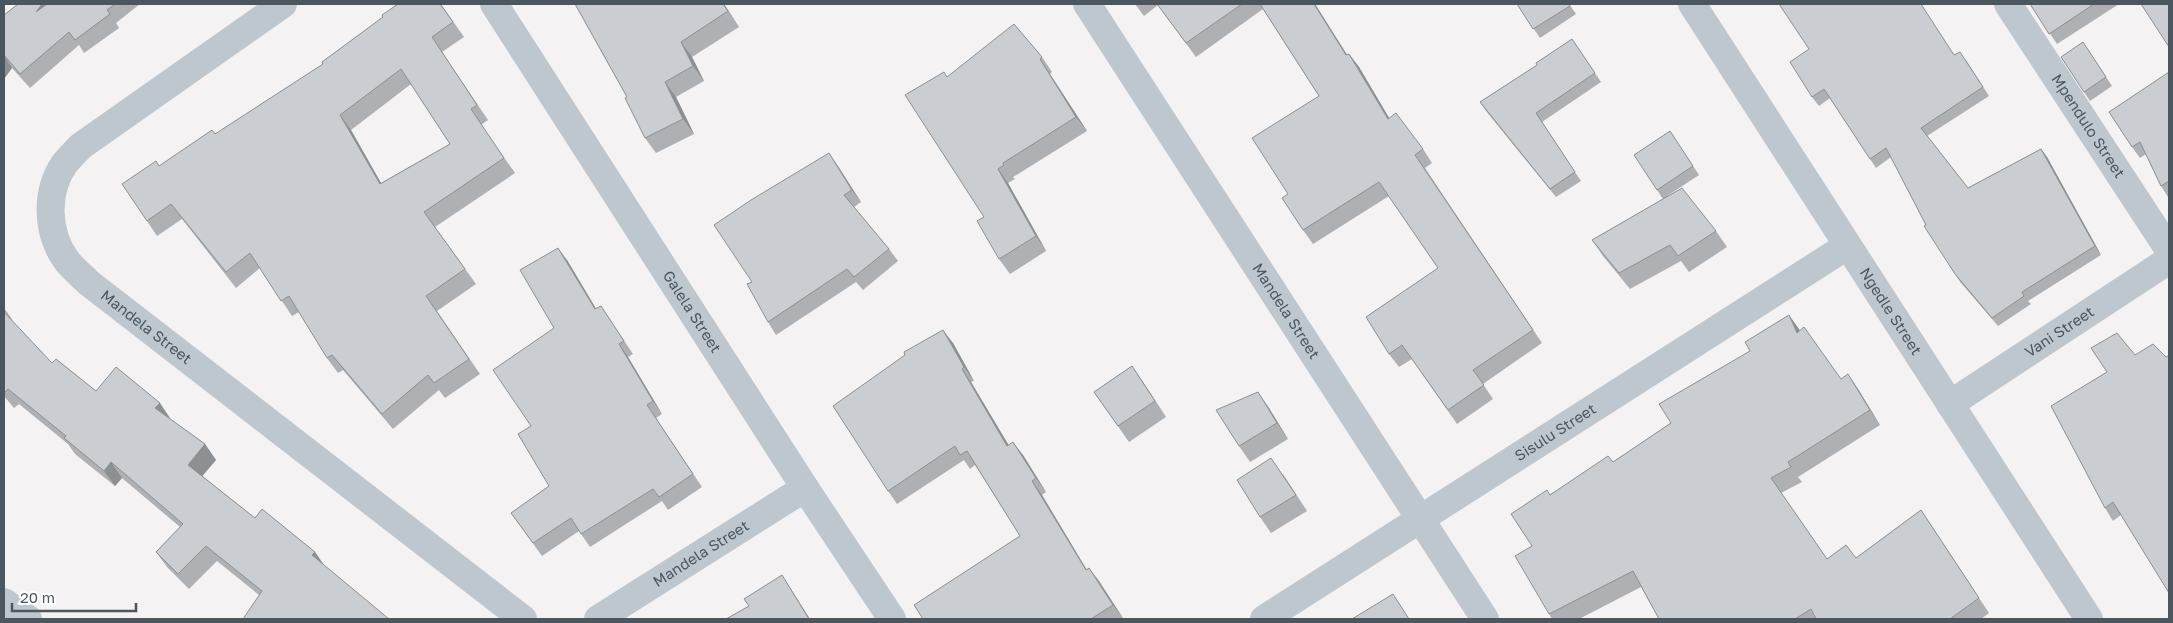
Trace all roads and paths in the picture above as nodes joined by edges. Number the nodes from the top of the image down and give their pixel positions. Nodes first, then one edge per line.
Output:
1 (283, 4) edge
2 (494, 4) edge
3 (1087, 4) edge
4 (1692, 4) edge
5 (2008, 4) edge
6 (1847, 246) junction
7 (2169, 250) edge
8 (2169, 260) edge
9 (1950, 404) junction
10 (805, 488) junction
11 (1421, 519) junction
12 (4, 602) edge
13 (28, 619) edge
14 (523, 619) edge
15 (598, 619) edge
16 (892, 619) edge
17 (1264, 619) edge
18 (1485, 619) edge
19 (2089, 619) edge

1 - 14 street, Mandela Street
2 - 10 street, Galela Street
3 - 11 street, Mandela Street
4 - 6 street, Ngedle Street
5 - 7 street, Mpendulo Street
6 - 9 street, Ngedle Street
6 - 11 street, Sisulu Street
8 - 9 street, Vani Street
9 - 19 street, Ngedle Street
10 - 15 street, Mandela Street
10 - 16 street, Galela Street
11 - 17 street, Sisulu Street
11 - 18 street, Mandela Street
12 - 13 street

